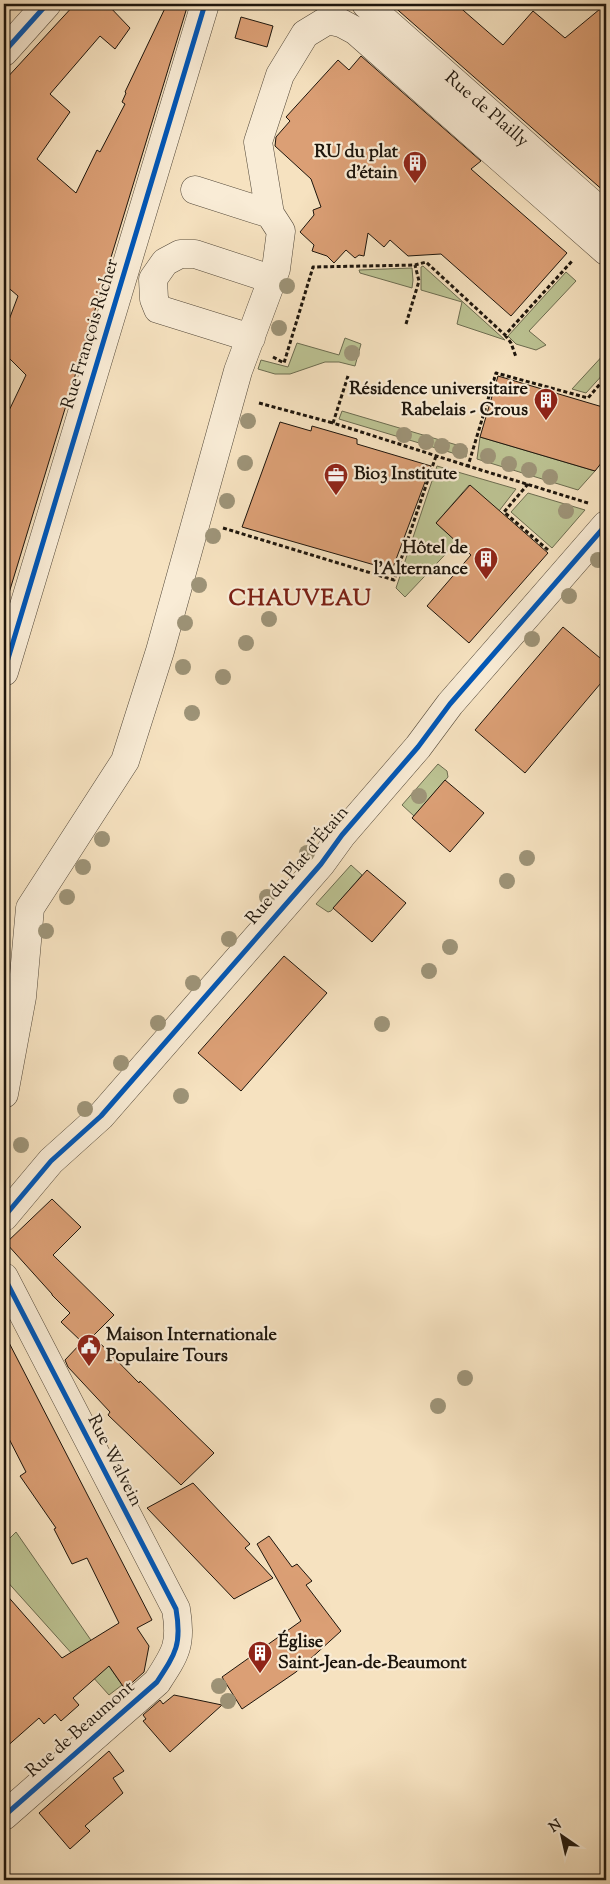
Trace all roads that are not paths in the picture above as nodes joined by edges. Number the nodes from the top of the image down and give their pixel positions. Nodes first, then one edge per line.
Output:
1 (48, 4) edge
2 (205, 4) edge
3 (366, 4) edge
4 (4, 52) edge
5 (195, 190) dead end
6 (270, 214) junction
7 (606, 216) edge
8 (606, 251) edge
9 (272, 279) junction
10 (249, 341) junction
11 (599, 515) edge
12 (4, 672) edge
13 (4, 1094) edge
14 (4, 1217) edge
15 (4, 1277) edge
16 (171, 1661) joint
17 (4, 1816) edge

1 - 4 street
2 - 12 street, Rue François Richer
3 - 7 street, Rue de Plailly
5 - 6 street
6 - 8 street
6 - 9 street
9 - 10 street
9 - 10 street
10 - 13 street
11 - 14 street, Rue du Plat d'Étain
15 - 16 street, Rue Walvein
16 - 17 street, Rue de Beaumont

